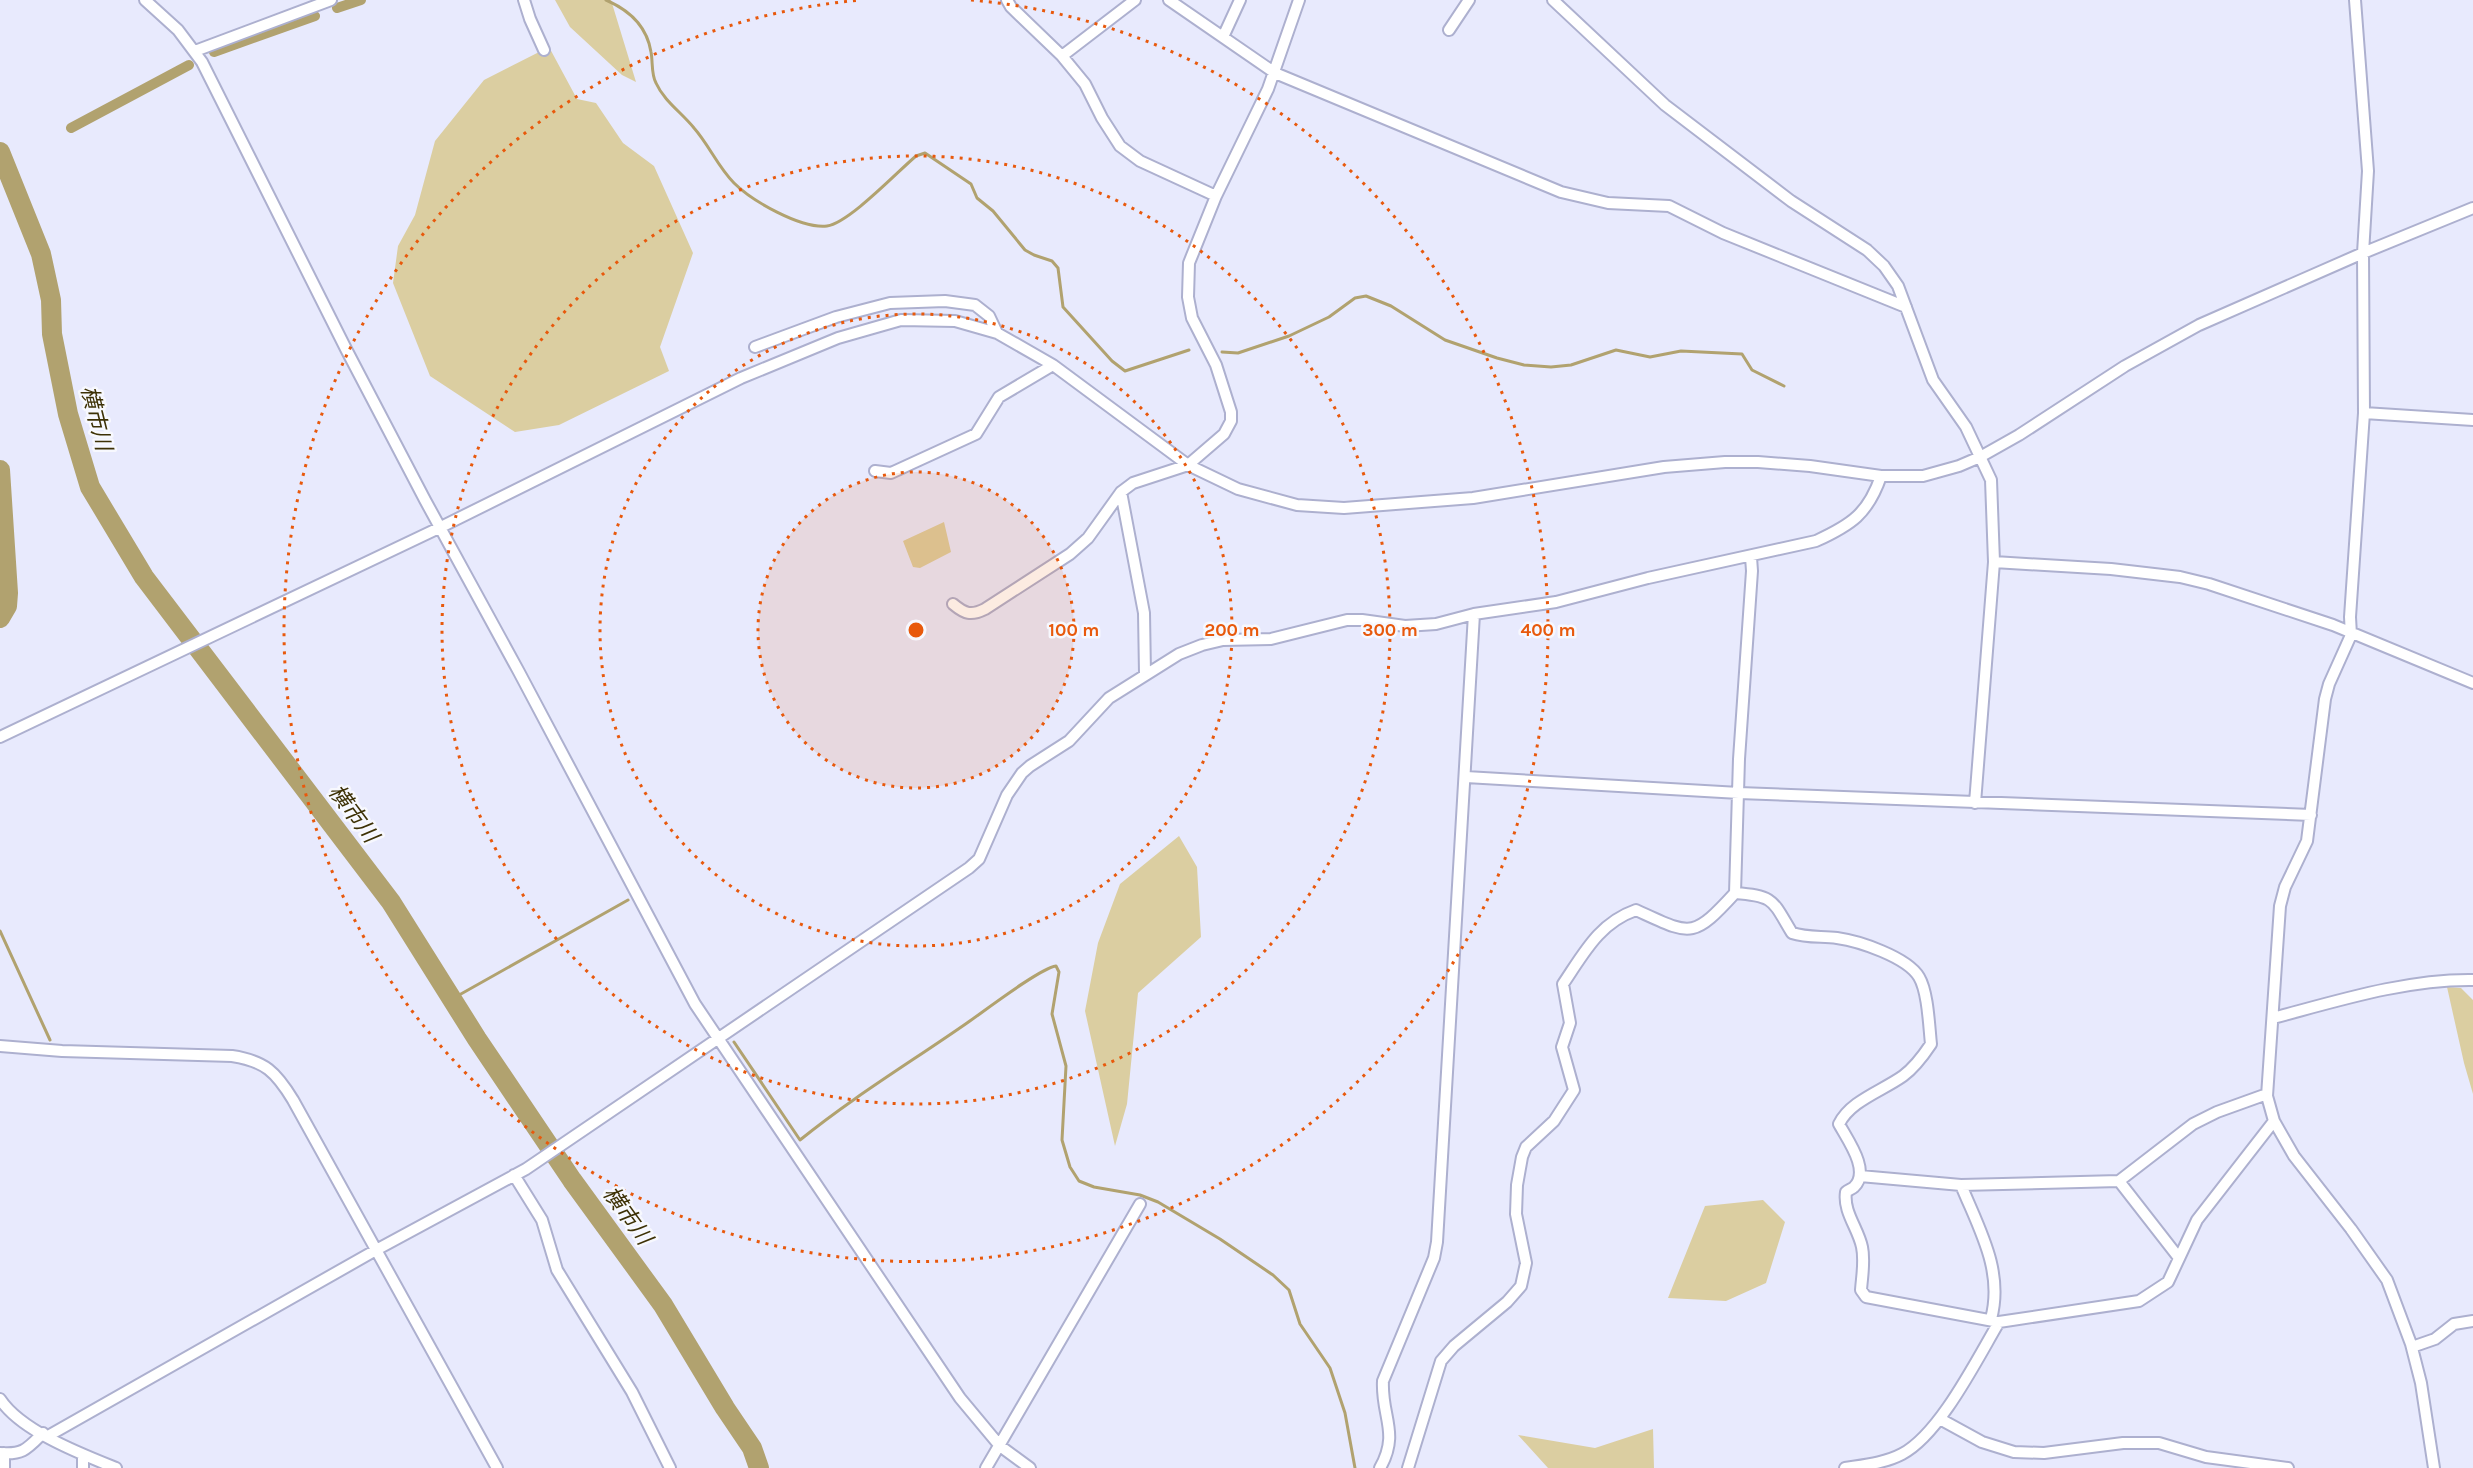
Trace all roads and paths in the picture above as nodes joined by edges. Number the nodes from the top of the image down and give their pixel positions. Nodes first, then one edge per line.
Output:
1 (145, 0) edge
2 (331, 0) edge
3 (524, 0) edge
4 (1007, 0) edge
5 (1135, 0) edge
6 (1169, 0) edge
7 (1240, 0) edge
8 (1299, 0) edge
9 (1553, 0) edge
10 (2355, 0) edge
11 (1467, 1) edge
12 (1449, 30) dead end
13 (1223, 37) junction
14 (544, 50) dead end
15 (195, 51) junction
16 (1062, 56) junction
17 (1275, 73) junction
18 (1216, 195) junction
19 (2473, 208) edge
20 (2363, 253) junction
21 (1906, 307) junction
22 (997, 333) junction
23 (755, 347) dead end
24 (1053, 365) junction
25 (2364, 413) junction
26 (2473, 420) edge
27 (1980, 457) junction
28 (1188, 465) junction
29 (874, 471) dead end
30 (1881, 476) junction
31 (1121, 492) junction
32 (441, 527) junction
33 (1751, 557) junction
34 (1994, 562) junction
35 (953, 603) dead end
36 (1474, 614) junction
37 (2351, 633) junction
38 (1145, 674) junction
39 (2473, 683) edge
40 (0, 737) edge
41 (1466, 777) junction
42 (1739, 794) junction
43 (1975, 803) junction
44 (2311, 815) junction
45 (1735, 893) junction
46 (2473, 980) edge
47 (2273, 1018) junction
48 (719, 1039) junction
49 (0, 1046) edge
50 (2267, 1094) junction
51 (2274, 1121) junction
52 (514, 1175) junction
53 (1860, 1176) junction
54 (2119, 1181) junction
55 (1961, 1185) junction
56 (1140, 1204) dead end
57 (376, 1250) junction
58 (2178, 1258) junction
59 (1995, 1321) junction
60 (2473, 1321) edge
61 (2412, 1347) junction
62 (0, 1399) edge
63 (1940, 1419) junction
64 (45, 1435) junction
65 (1000, 1446) junction
66 (2, 1453) edge
67 (83, 1455) junction
68 (4, 1468) edge
69 (82, 1468) edge
70 (116, 1468) edge
71 (497, 1468) edge
72 (670, 1468) edge
73 (986, 1468) edge
74 (1030, 1468) edge
75 (1380, 1468) edge
76 (1408, 1468) edge
77 (1845, 1468) edge
78 (2288, 1468) edge
79 (2434, 1468) edge

1 - 15 street
2 - 15 street
3 - 14 street
4 - 16 street
5 - 16 street
6 - 13 street
7 - 13 street
8 - 17 street
9 - 21 street
10 - 20 street
11 - 12 street
13 - 17 street
15 - 32 street
16 - 18 street
17 - 18 street
17 - 21 street
18 - 28 street
19 - 20 street
20 - 25 street
20 - 27 street
21 - 27 street
22 - 23 street
22 - 24 street
22 - 32 street
24 - 28 street
24 - 29 street
25 - 26 street
25 - 37 street
27 - 30 street
27 - 34 street
28 - 30 street
28 - 31 street
30 - 33 street
31 - 35 street
31 - 38 street
32 - 40 street
32 - 48 street
33 - 36 street
33 - 42 street
34 - 37 street
34 - 43 street
36 - 38 street
36 - 41 street
37 - 39 street
37 - 44 street
38 - 48 street
41 - 42 street
41 - 75 street
42 - 43 street
42 - 45 street
43 - 44 street
44 - 47 street
45 - 53 street
45 - 76 street
46 - 47 street
47 - 50 street
48 - 52 street
48 - 65 street
49 - 57 street
50 - 51 street
50 - 54 street
51 - 58 street
51 - 61 street
52 - 57 street
52 - 72 street
53 - 55 street
53 - 59 street
54 - 55 street
54 - 58 street
55 - 59 street
56 - 65 street
57 - 64 street
57 - 71 street
58 - 59 street
59 - 63 street
60 - 61 street
61 - 79 street
62 - 64 street
63 - 77 street
63 - 78 street
64 - 66 street
64 - 67 street
65 - 73 street
65 - 74 street
66 - 68 street
67 - 69 street
67 - 70 street

